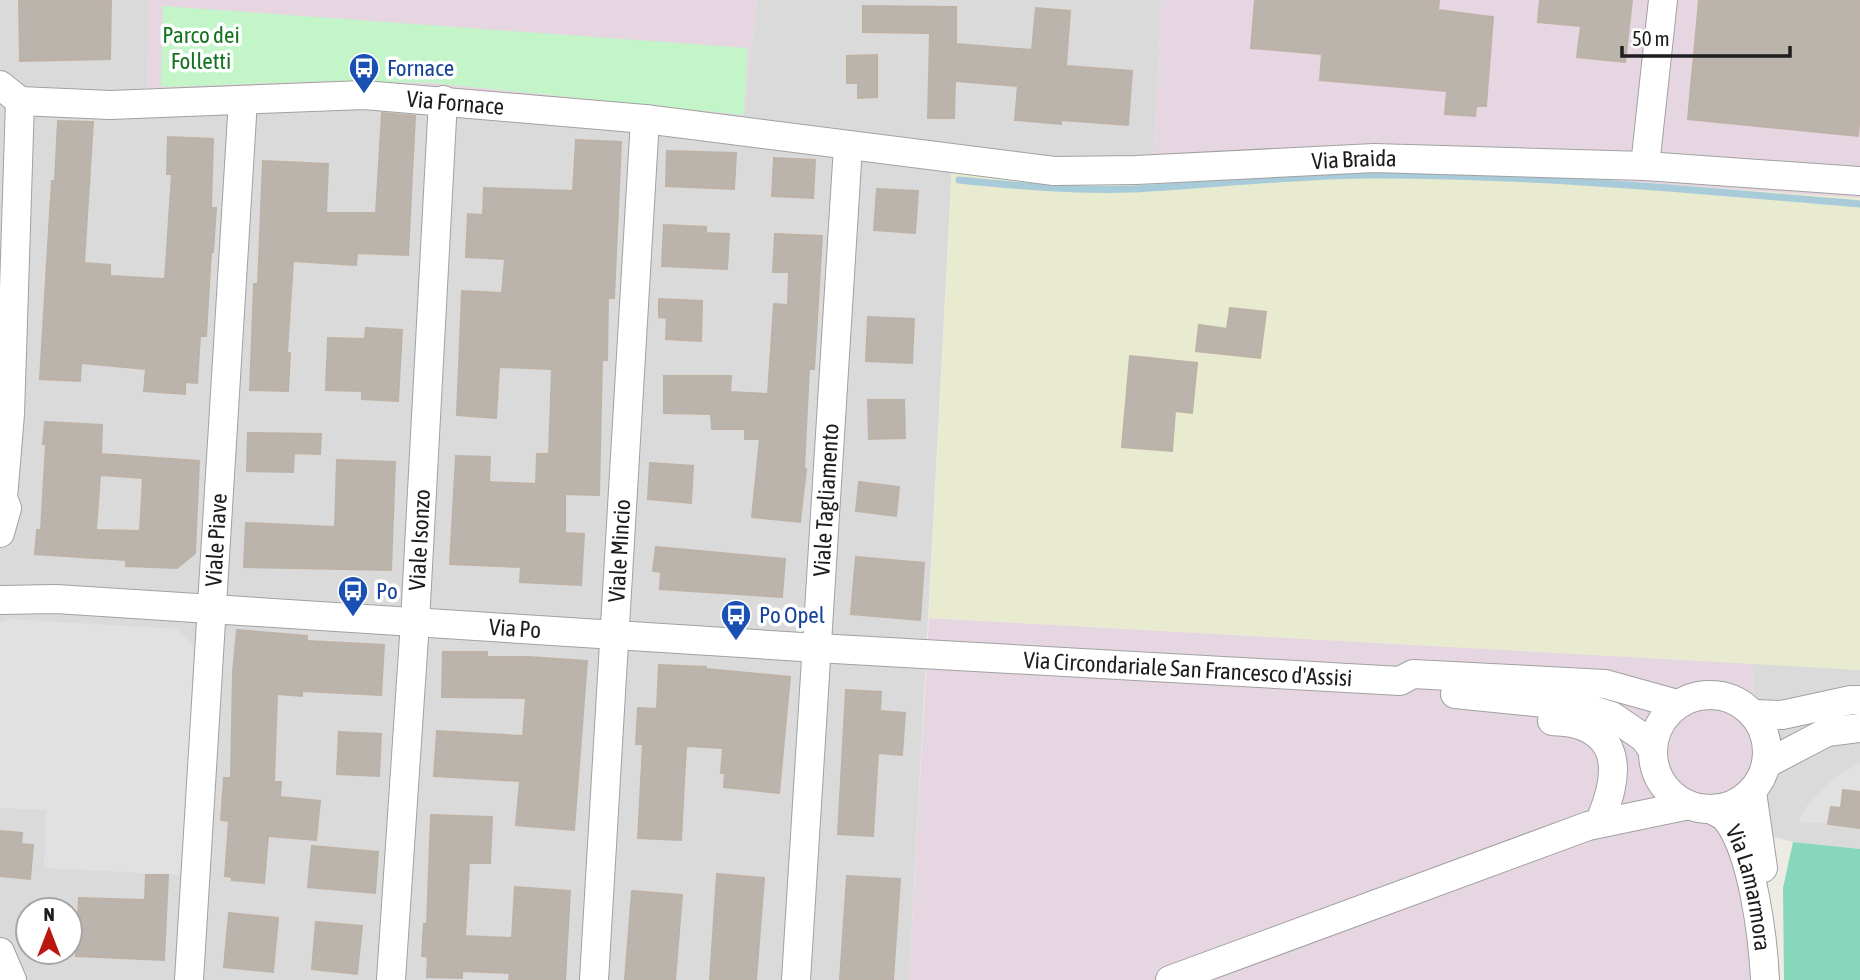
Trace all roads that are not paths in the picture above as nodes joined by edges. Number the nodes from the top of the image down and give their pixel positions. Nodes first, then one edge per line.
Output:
1 (1662, 0) edge
2 (10, 93) edge
3 (243, 100) junction
4 (443, 100) junction
5 (645, 120) junction
6 (848, 146) junction
7 (1645, 166) junction
8 (1860, 181) edge
9 (2, 500) edge
10 (0, 533) edge
11 (0, 583) edge
12 (56, 599) junction
13 (0, 600) edge
14 (211, 609) junction
15 (415, 622) junction
16 (616, 633) junction
17 (817, 648) junction
18 (975, 656) joint
19 (1400, 681) junction
20 (1447, 693) junction
21 (1860, 700) edge
22 (1676, 704) junction
23 (1754, 714) junction
24 (1860, 728) edge
25 (1654, 761) junction
26 (1766, 764) junction
27 (1752, 792) junction
28 (1700, 807) junction
29 (1595, 821) junction
30 (1763, 948) junction
31 (0, 952) edge
32 (12, 980) edge
33 (189, 980) edge
34 (391, 980) edge
35 (594, 980) edge
36 (796, 980) edge
37 (1170, 980) edge
38 (1765, 980) edge

1 - 7 street
2 - 3 street, Via Fornace
2 - 9 street
3 - 4 street, Via Fornace
3 - 14 street, Viale Piave
4 - 5 street, Via Fornace
4 - 15 street, Viale Isonzo
5 - 6 street, Via Fornace
5 - 16 street, Viale Mincio
6 - 7 street, Via Braida
6 - 17 street, Viale Tagliamento
7 - 8 street, Via Braida
9 - 10 street
11 - 12 street, Via Po
12 - 13 street, Via Po
12 - 14 street, Via Po
14 - 15 street, Via Po
14 - 33 street, Viale Piave
15 - 16 street, Via Po
15 - 34 street, Viale Isonzo
16 - 17 street, Via Po
16 - 35 street, Viale Mincio
17 - 18 street, Via Po
17 - 36 street, Viale Tagliamento
18 - 19 street, Via Circondariale San Francesco d'Assisi
19 - 20 street, Via Circondariale San Francesco d'Assisi
19 - 22 street, Via Circondariale San Francesco d'Assisi
20 - 25 street, Via Circondariale San Francesco d'Assisi
20 - 29 street
21 - 23 street
22 - 23 street
22 - 25 street
23 - 26 street
24 - 26 street
25 - 28 street, Via Circondariale San Francesco d'Assisi
25 - 29 street
26 - 27 street
27 - 28 street
27 - 30 street, Via Lamarmora
28 - 29 street
28 - 30 street, Via Lamarmora
29 - 37 street
30 - 38 street
31 - 32 street

